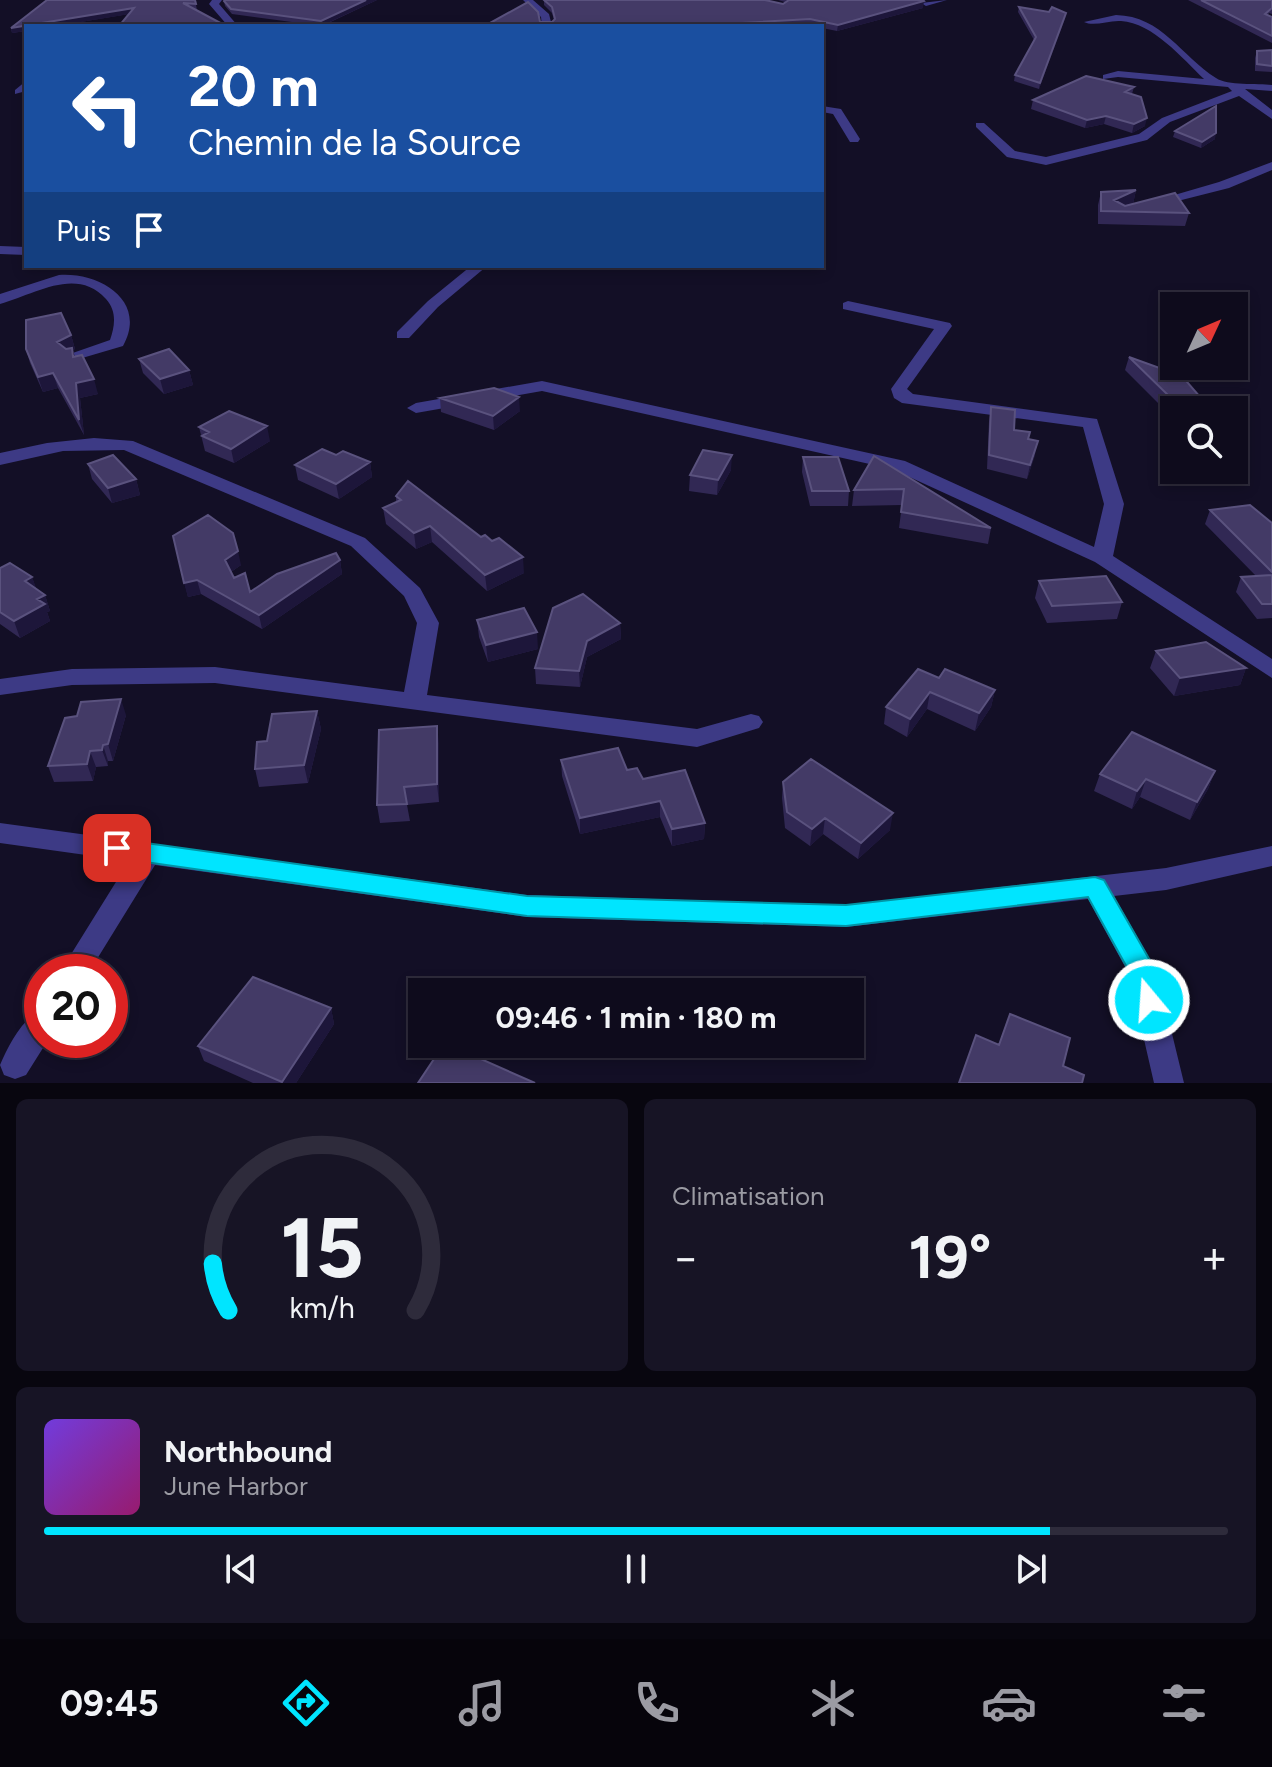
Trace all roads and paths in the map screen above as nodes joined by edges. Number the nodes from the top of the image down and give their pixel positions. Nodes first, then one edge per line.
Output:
1 (217, 0) edge
2 (528, 0) edge
3 (942, 0) edge
4 (926, 3) edge
5 (1089, 22) dead end
6 (229, 24) edge
7 (547, 24) edge
8 (1107, 77) edge
9 (1216, 84) junction
10 (1237, 88) junction
11 (1272, 88) edge
12 (824, 109) edge
13 (1272, 116) edge
14 (980, 125) dead end
15 (854, 139) dead end
16 (1272, 166) edge
17 (1136, 208) edge
18 (0, 250) edge
19 (24, 251) edge
20 (478, 268) edge
21 (0, 299) edge
22 (848, 306) dead end
23 (403, 335) dead end
24 (72, 356) edge
25 (416, 408) dead end
26 (0, 459) edge
27 (1102, 558) junction
28 (1272, 670) edge
29 (0, 687) edge
30 (414, 701) junction
31 (751, 722) dead end
32 (0, 833) edge
33 (148, 853) junction
34 (1272, 856) edge
35 (1095, 887) junction
36 (85, 954) edge
37 (24, 1051) edge
38 (15, 1065) dead end
39 (1169, 1083) edge

1 - 6 street
2 - 7 street
3 - 4 street
5 - 9 street
8 - 9 street
9 - 10 street
10 - 11 street
10 - 13 street
10 - 14 street
12 - 15 street
16 - 17 street
18 - 19 street
20 - 23 street
21 - 24 street
22 - 27 street
25 - 27 street
26 - 30 street
27 - 28 street
29 - 30 street
30 - 31 street
32 - 33 street
33 - 35 street
33 - 36 street
34 - 35 street
35 - 39 street
37 - 38 street

